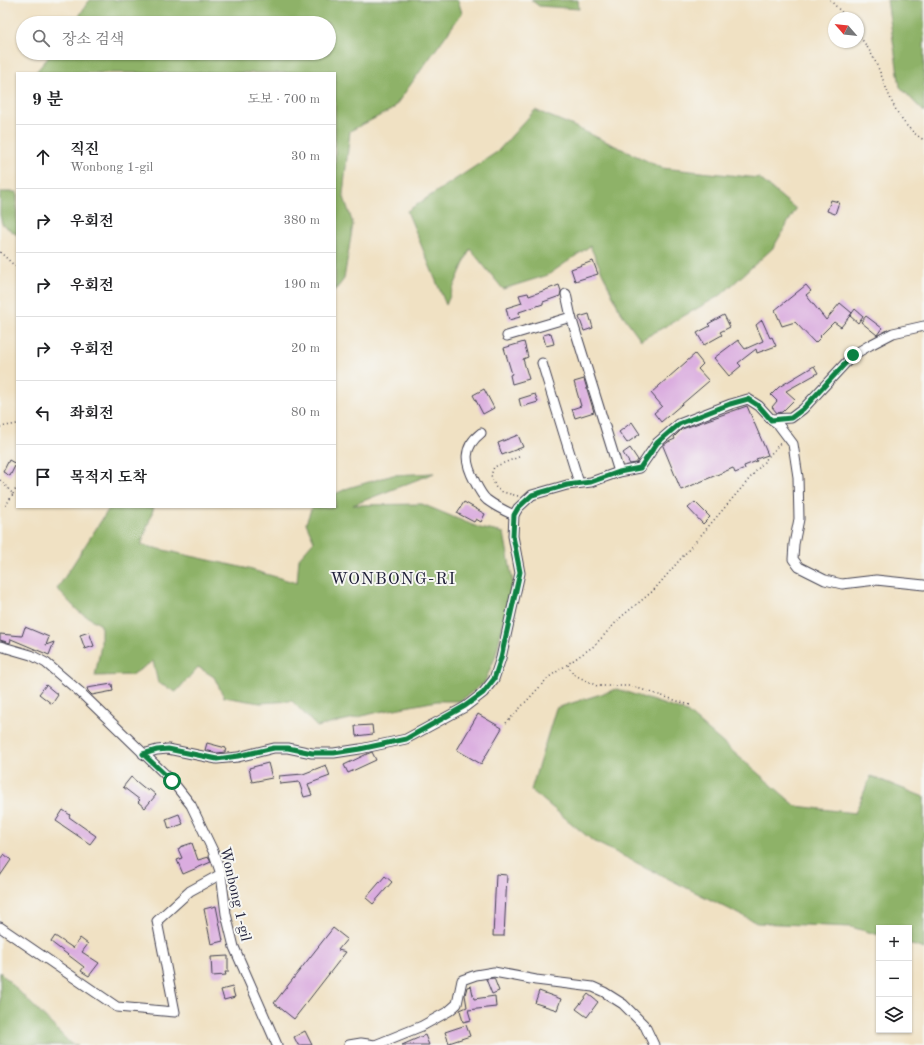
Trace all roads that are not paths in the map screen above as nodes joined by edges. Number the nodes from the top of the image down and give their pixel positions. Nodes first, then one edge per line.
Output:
1 (566, 294) dead end
2 (571, 317) junction
3 (924, 326) edge
4 (507, 336) dead end
5 (542, 363) dead end
6 (771, 420) junction
7 (481, 433) dead end
8 (619, 472) junction
9 (579, 483) junction
10 (514, 515) junction
11 (924, 585) edge
12 (0, 646) edge
13 (143, 754) junction
14 (221, 874) junction
15 (0, 927) edge
16 (277, 1045) edge
17 (349, 1045) edge
18 (654, 1045) edge

1 - 2 street
2 - 4 street
2 - 8 street
3 - 6 street
5 - 9 street
6 - 8 street
6 - 11 street
7 - 10 street
8 - 9 street
9 - 10 street
10 - 13 street
12 - 13 street, Wonbong 1-gil
13 - 14 street, Wonbong 1-gil
14 - 15 street
14 - 16 street, Wonbong 1-gil
17 - 18 street

